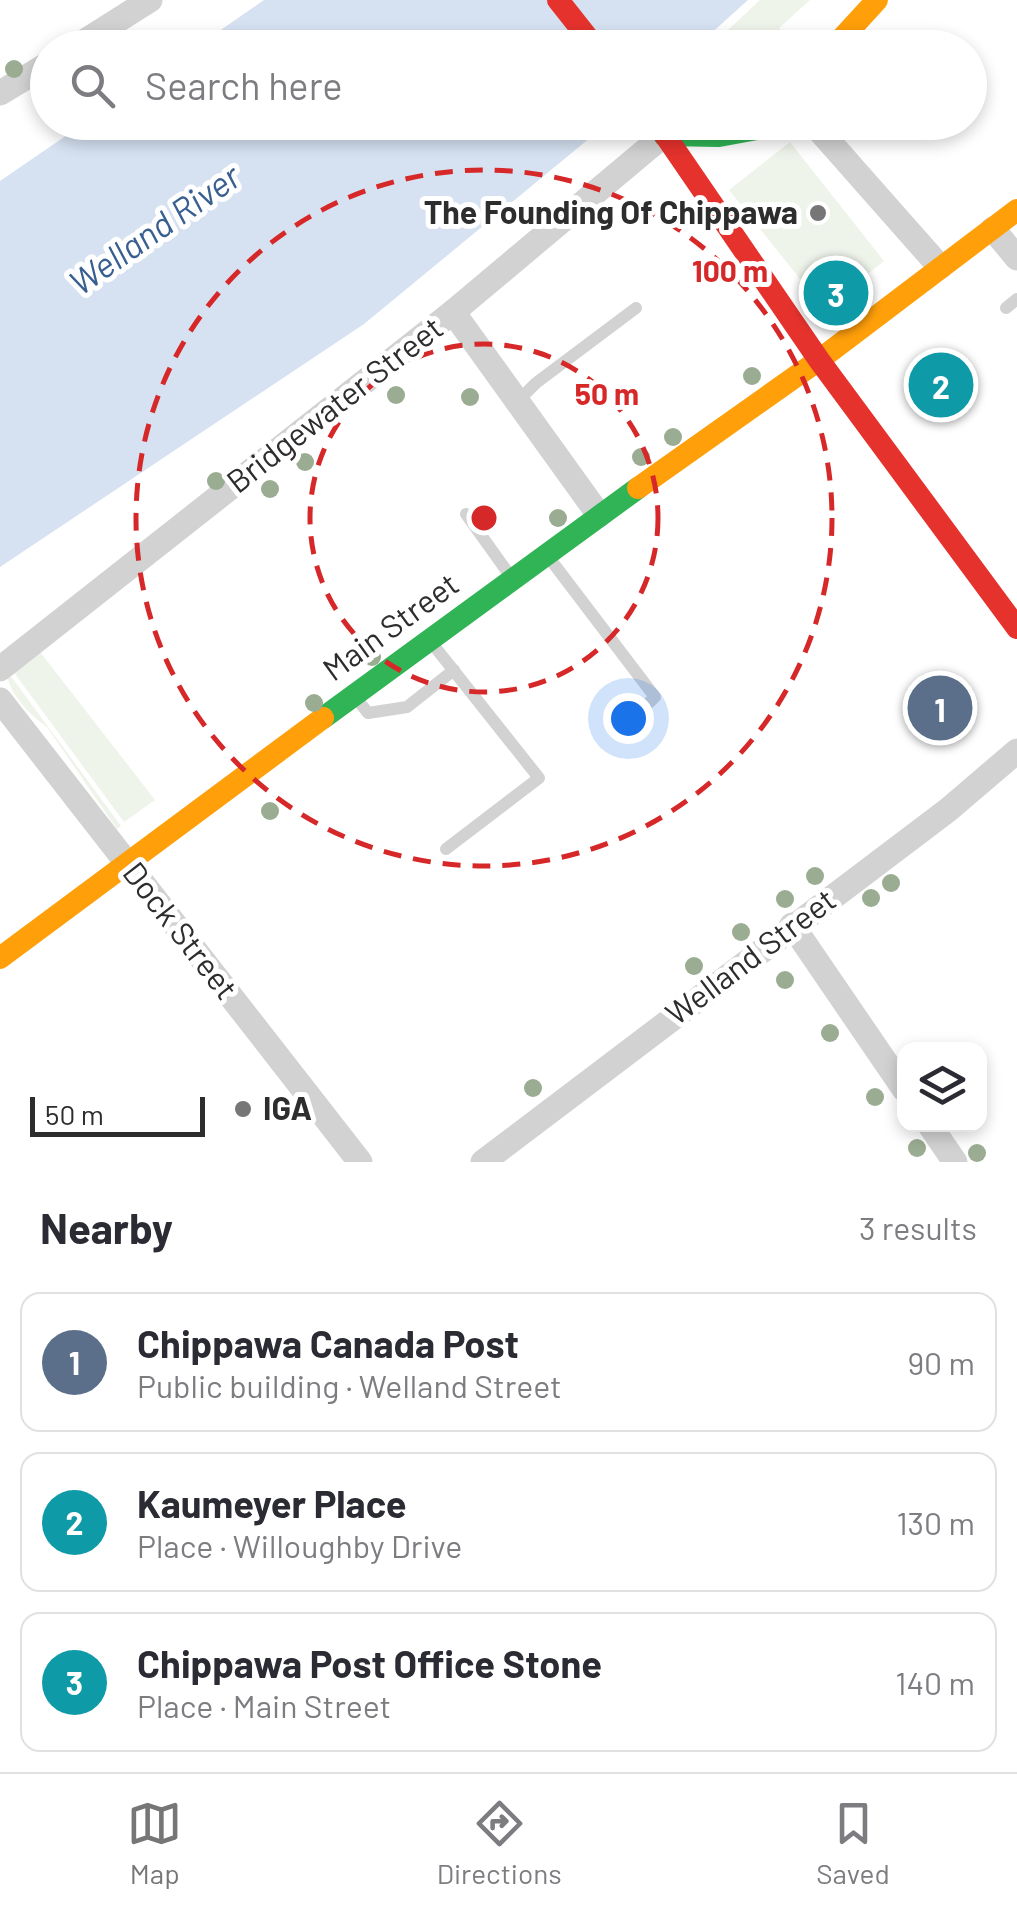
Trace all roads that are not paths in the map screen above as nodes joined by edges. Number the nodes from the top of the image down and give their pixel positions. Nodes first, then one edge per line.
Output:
1 (150, 0) edge
2 (558, 0) edge
3 (877, 0) edge
4 (102, 30) edge
5 (582, 30) edge
6 (850, 30) edge
7 (30, 75) edge
8 (0, 93) edge
9 (645, 140) edge
10 (674, 140) edge
11 (746, 140) edge
12 (828, 140) edge
13 (713, 174) junction
14 (1017, 210) edge
15 (993, 229) junction
16 (1017, 258) edge
17 (940, 267) junction
18 (636, 308) dead end
19 (453, 312) junction
20 (819, 360) junction
21 (518, 401) junction
22 (466, 514) dead end
23 (599, 515) junction
24 (546, 553) junction
25 (512, 578) junction
26 (1017, 628) edge
27 (429, 640) junction
28 (0, 669) edge
29 (454, 670) junction
30 (354, 695) junction
31 (0, 700) edge
32 (634, 717) dead end
33 (1017, 750) edge
34 (446, 849) dead end
35 (128, 864) junction
36 (792, 925) junction
37 (0, 958) edge
38 (897, 1079) edge
39 (934, 1132) edge
40 (360, 1162) edge
41 (483, 1162) edge
42 (955, 1162) edge

1 - 4 street
2 - 5 main road
3 - 6 main road
7 - 8 street
9 - 19 street, Bridgewater Street
10 - 13 main road
11 - 13 main road
12 - 17 street
13 - 20 main road
14 - 15 main road, Main Street
15 - 16 street
15 - 17 main road, Main Street
17 - 20 main road, Main Street
18 - 21 lane
19 - 21 street
19 - 28 street, Bridgewater Street
20 - 23 main road, Main Street
20 - 26 main road
21 - 23 street
22 - 25 lane
23 - 24 main road, Main Street
24 - 25 main road, Main Street
24 - 32 lane
25 - 27 main road, Main Street
27 - 29 lane
27 - 30 main road, Main Street
29 - 30 lane
29 - 34 lane
30 - 35 main road, Main Street
31 - 35 street, Dock Street
33 - 36 street, Welland Street
35 - 37 main road, Main Street
35 - 40 street, Dock Street
36 - 38 street
36 - 41 street, Welland Street
39 - 42 street

